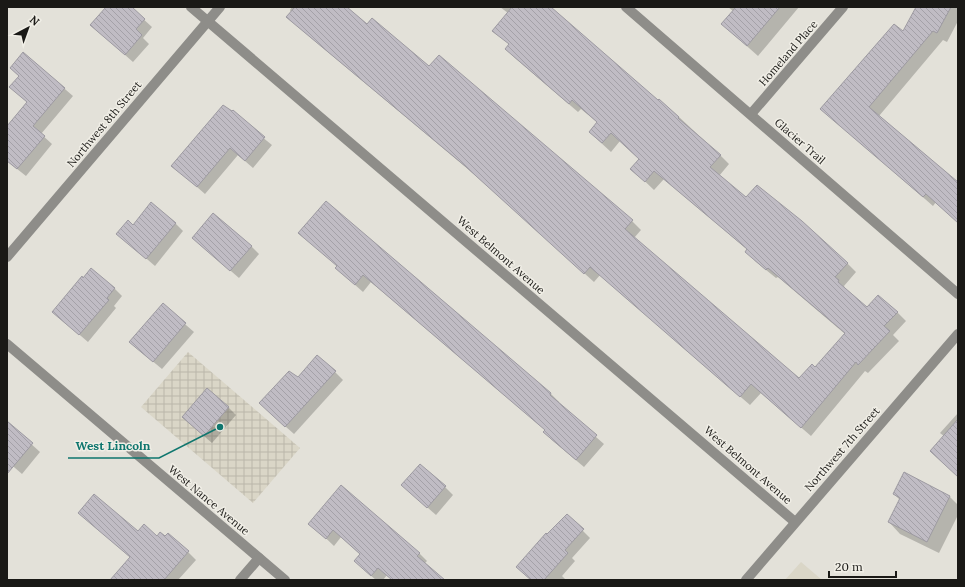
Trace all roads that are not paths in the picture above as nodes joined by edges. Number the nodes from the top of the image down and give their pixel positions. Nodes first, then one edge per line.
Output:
1 (191, 7) edge
2 (220, 7) edge
3 (626, 7) edge
4 (843, 7) edge
5 (208, 21) junction
6 (751, 114) junction
7 (7, 257) edge
8 (958, 294) edge
9 (958, 334) edge
10 (7, 344) edge
11 (795, 522) junction
12 (259, 558) junction
13 (240, 580) edge
14 (285, 580) edge
15 (746, 580) edge

1 - 5 street, West Belmont Avenue
2 - 5 street, Northwest 8th Street
3 - 6 street, Glacier Trail
4 - 6 street, Homeland Place
5 - 7 street, Northwest 8th Street
5 - 11 street, West Belmont Avenue
6 - 8 street, Glacier Trail
9 - 11 street, Northwest 7th Street
10 - 12 street, West Nance Avenue
11 - 15 street, Northwest 7th Street
12 - 13 street
12 - 14 street, West Nance Avenue

